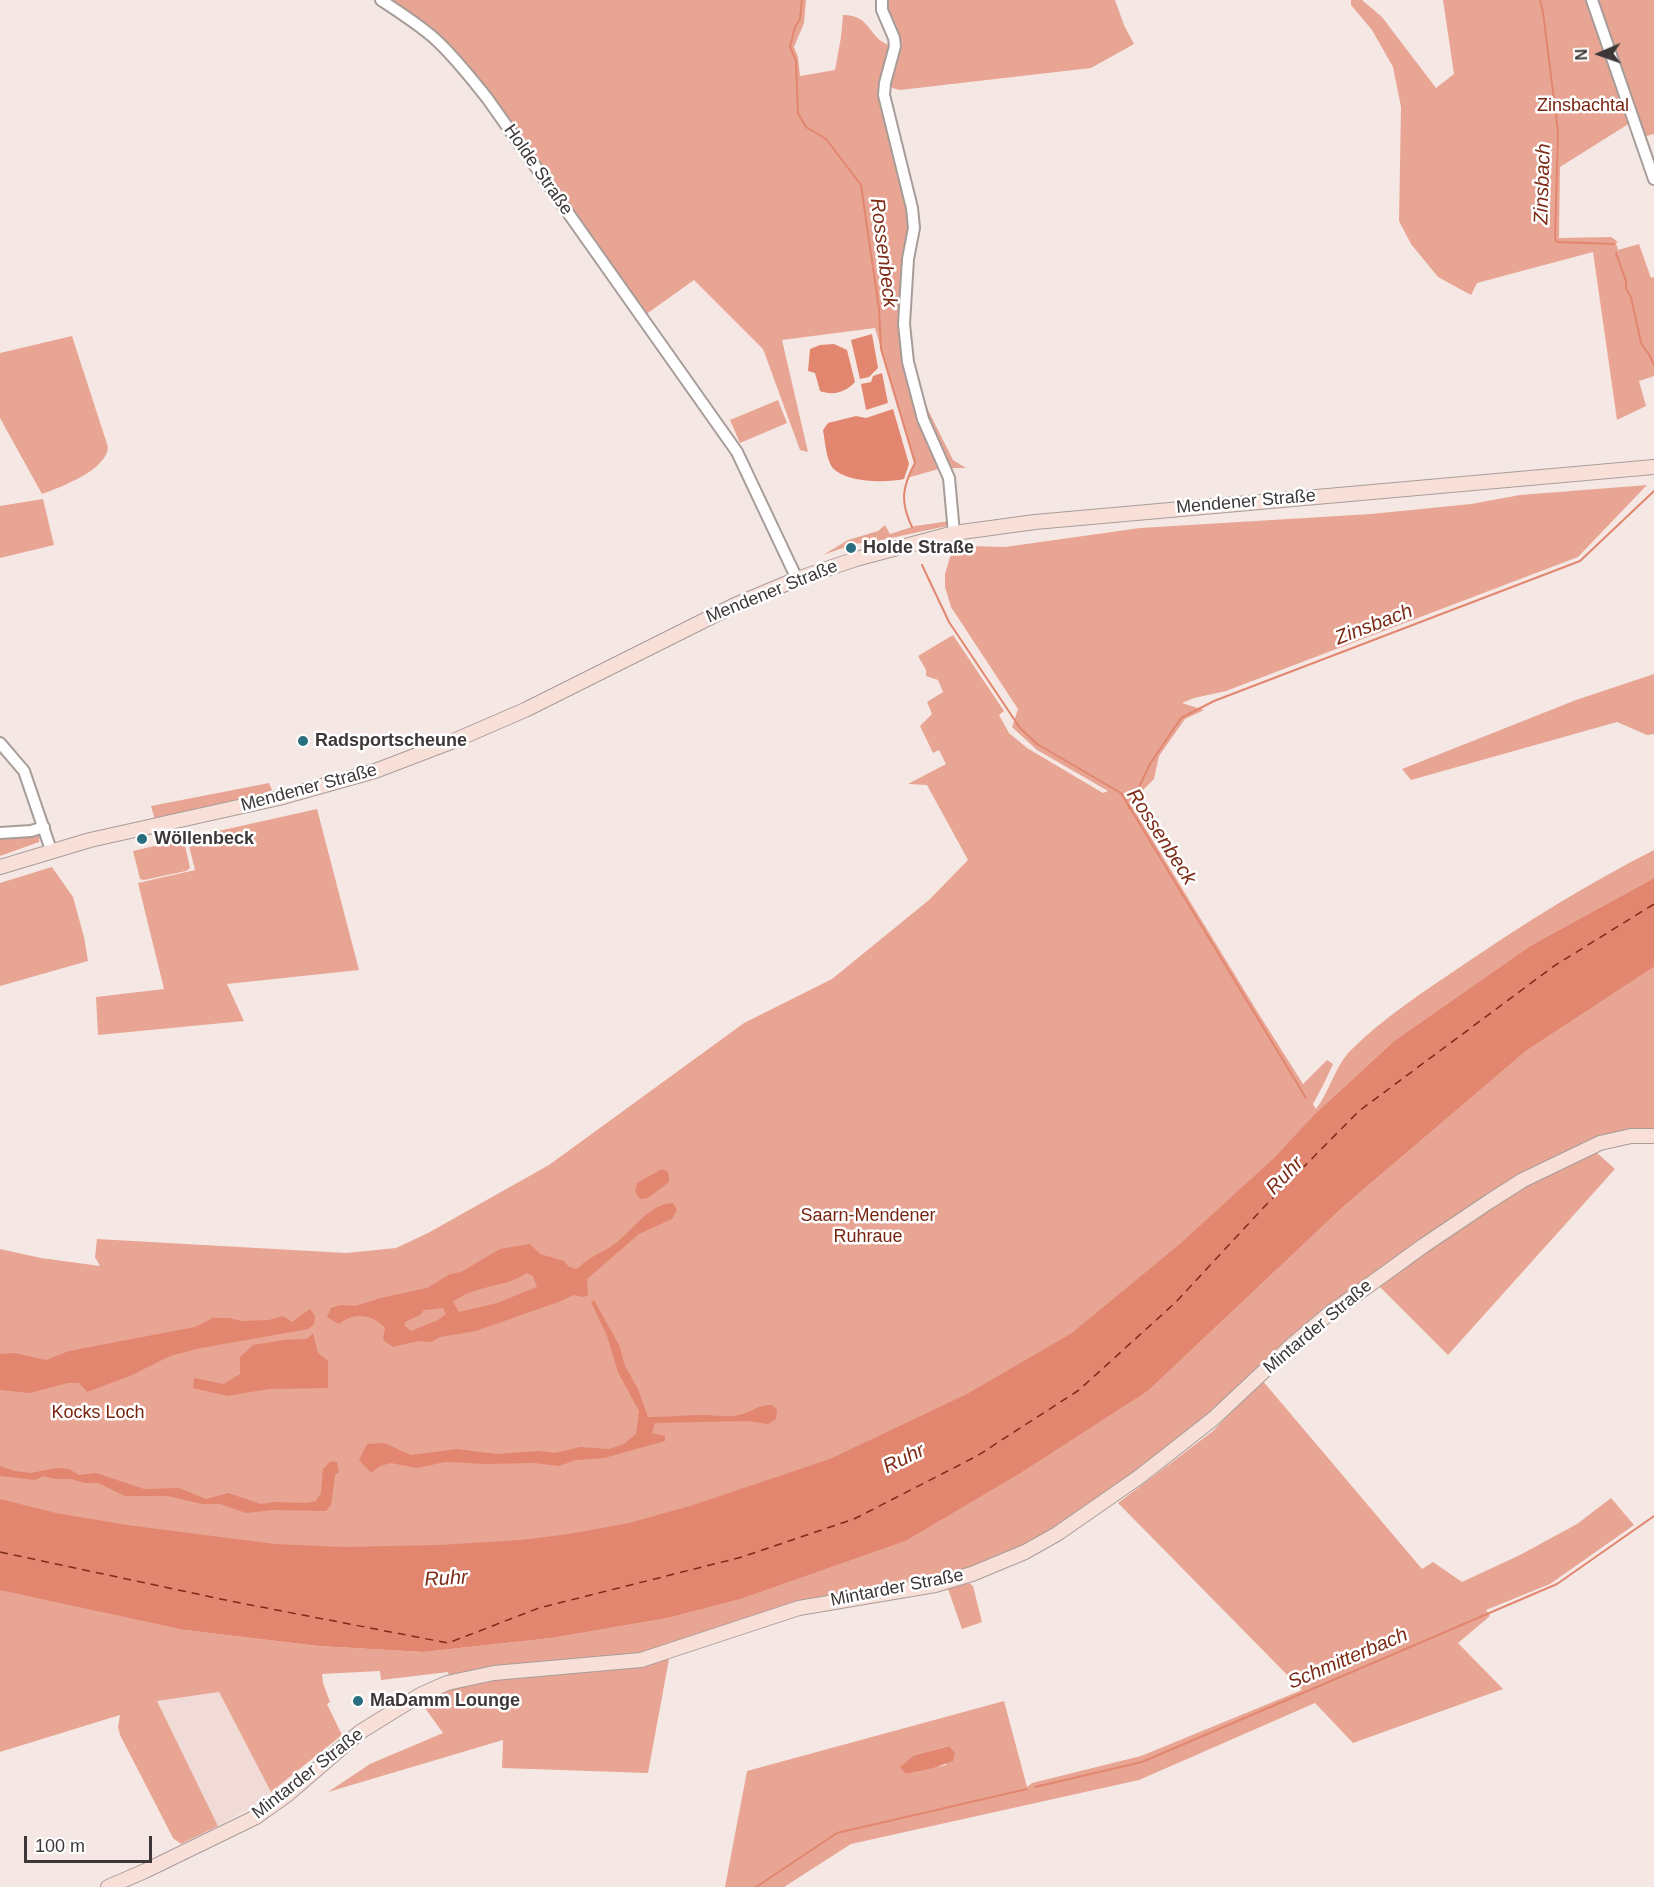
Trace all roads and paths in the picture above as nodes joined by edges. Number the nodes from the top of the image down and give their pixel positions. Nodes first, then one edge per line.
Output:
1 (381, 0) edge
2 (882, 0) edge
3 (1592, 0) edge
4 (1654, 179) edge
5 (1654, 467) edge
6 (954, 533) junction
7 (798, 579) junction
8 (0, 743) edge
9 (44, 827) junction
10 (0, 833) edge
11 (51, 850) junction
12 (0, 867) edge
13 (1654, 1136) edge
14 (108, 1887) edge

1 - 7 street, Holde Straße
2 - 6 street
3 - 4 street
5 - 6 main road, Mendener Straße
6 - 7 main road, Mendener Straße
7 - 11 main road, Mendener Straße
8 - 9 street
9 - 10 street
9 - 11 street
11 - 12 main road, Mendener Straße
13 - 14 main road, Mintarder Straße

